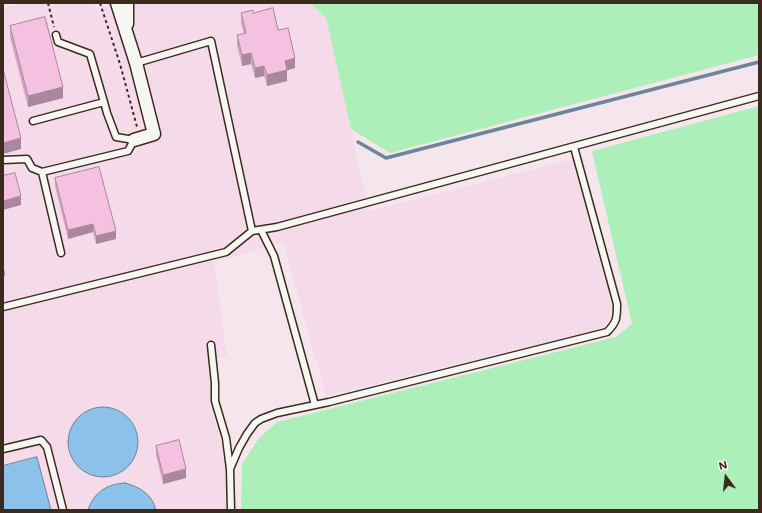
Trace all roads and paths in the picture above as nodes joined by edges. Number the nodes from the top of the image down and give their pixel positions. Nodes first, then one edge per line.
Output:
1 (48, 3) edge
2 (100, 3) edge
3 (117, 3) edge
4 (127, 3) edge
5 (56, 35) joint
6 (127, 37) junction
7 (136, 63) junction
8 (759, 96) edge
9 (104, 102) junction
10 (33, 121) dead end
11 (137, 139) junction
12 (574, 147) junction
13 (3, 160) edge
14 (42, 172) junction
15 (261, 230) junction
16 (252, 231) junction
17 (61, 253) dead end
18 (3, 307) edge
19 (211, 345) dead end
20 (315, 405) junction
21 (3, 449) edge
22 (230, 469) junction
23 (63, 510) edge
24 (231, 510) edge

1 - 5 path
2 - 11 path
3 - 6 street
4 - 6 street
5 - 9 lane
6 - 7 street
7 - 11 street
7 - 16 lane
8 - 12 lane
9 - 10 lane
9 - 11 lane
11 - 14 lane
12 - 15 lane
12 - 20 lane
13 - 14 lane
14 - 17 lane
15 - 16 lane
15 - 20 lane
16 - 18 lane
19 - 22 lane
20 - 22 lane
21 - 23 lane
22 - 24 lane

